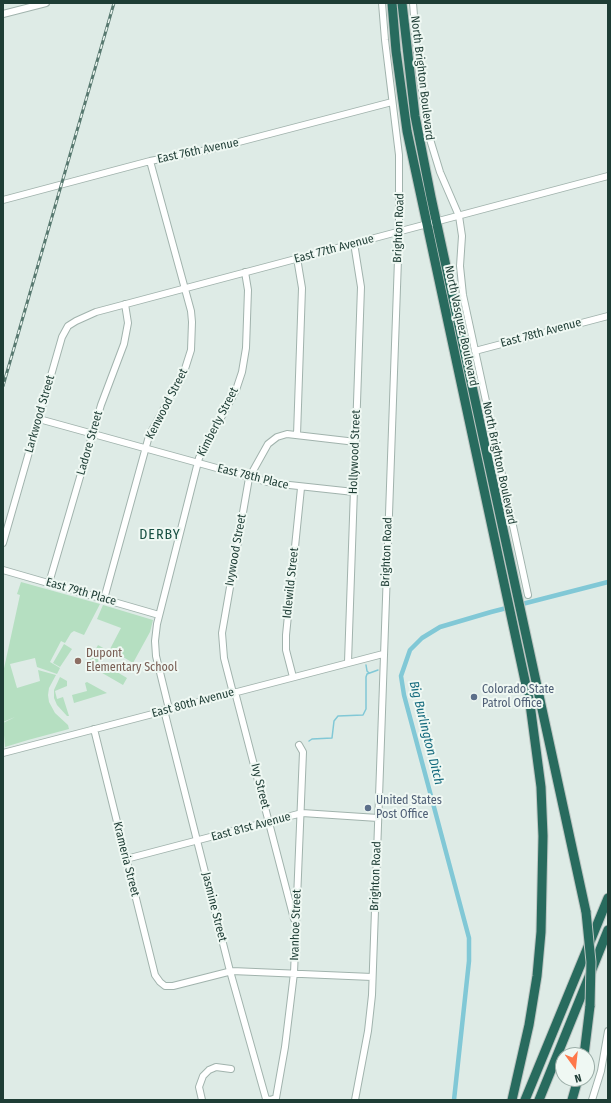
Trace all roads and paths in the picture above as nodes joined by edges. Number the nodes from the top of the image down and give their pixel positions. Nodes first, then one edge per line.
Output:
1 (46, 3) edge
2 (382, 3) edge
3 (392, 3) edge
4 (402, 3) edge
5 (414, 3) edge
6 (3, 14) edge
7 (392, 102) junction
8 (150, 161) junction
9 (608, 176) edge
10 (3, 200) edge
11 (459, 216) junction
12 (437, 221) junction
13 (426, 224) junction
14 (399, 232) junction
15 (354, 243) junction
16 (297, 258) junction
17 (245, 272) junction
18 (184, 288) junction
19 (125, 304) junction
20 (107, 309) joint
21 (608, 316) edge
22 (475, 351) junction
23 (39, 420) junction
24 (93, 434) junction
25 (297, 435) junction
26 (356, 442) junction
27 (145, 448) junction
28 (198, 463) junction
29 (249, 478) junction
30 (301, 488) junction
31 (354, 492) junction
32 (3, 543) edge
33 (3, 570) edge
34 (49, 583) junction
35 (528, 595) dead end
36 (104, 599) junction
37 (159, 615) junction
38 (530, 650) junction
39 (519, 652) junction
40 (383, 654) junction
41 (348, 662) junction
42 (293, 677) junction
43 (234, 692) junction
44 (167, 710) junction
45 (94, 729) junction
46 (299, 745) dead end
47 (3, 753) edge
48 (302, 813) junction
49 (378, 818) junction
50 (269, 821) junction
51 (197, 841) junction
52 (126, 859) junction
53 (608, 898) edge
54 (296, 927) junction
55 (608, 930) edge
56 (230, 971) junction
57 (294, 973) junction
58 (372, 977) junction
59 (608, 1031) edge
60 (585, 1047) edge
61 (231, 1068) dead end
62 (576, 1087) edge
63 (202, 1100) edge
64 (270, 1100) edge
65 (355, 1100) edge
66 (512, 1100) edge
67 (525, 1100) edge
68 (539, 1100) edge
69 (572, 1100) edge
70 (592, 1100) edge

1 - 6 street
2 - 7 street, Brighton Road
3 - 13 highway, North Vasquez Boulevard
4 - 12 highway, North Vasquez Boulevard
5 - 11 street, North Brighton Boulevard
7 - 8 street, East 76th Avenue
7 - 14 street, Brighton Road
8 - 10 street, East 76th Avenue
8 - 18 street, Kenwood Street
9 - 11 street, East 77th Avenue
11 - 12 street, East 77th Avenue
11 - 22 street, North Brighton Boulevard
12 - 13 street, East 77th Avenue
12 - 38 highway, North Vasquez Boulevard
13 - 14 street, East 77th Avenue
13 - 39 highway, North Vasquez Boulevard
14 - 15 street, East 77th Avenue
14 - 40 street, Brighton Road
15 - 16 street, East 77th Avenue
15 - 26 street, Hollywood Street
16 - 17 street, East 77th Avenue
16 - 25 street
17 - 18 street, East 77th Avenue
17 - 28 street, Kimberly Street
18 - 19 street, East 77th Avenue
18 - 27 street, Kenwood Street
19 - 20 street, East 77th Avenue
19 - 24 street, Ladore Street
20 - 23 street, Larkwood Street
21 - 22 street, East 78th Avenue
22 - 35 street, North Brighton Boulevard
23 - 24 street, East 78th Place
23 - 32 street, Larkwood Street
24 - 27 street, East 78th Place
24 - 34 street, Ladore Street
25 - 26 street, Ivywood Street
25 - 29 street, Ivywood Street
26 - 31 street, Hollywood Street
27 - 28 street, East 78th Place
27 - 36 street, Kenwood Street
28 - 29 street, East 78th Place
28 - 37 street, Kimberly Street
29 - 30 street, East 78th Place
29 - 43 street, Ivywood Street
30 - 31 street, East 78th Place
30 - 42 street, Idlewild Street
31 - 41 street, Hollywood Street
33 - 34 street, East 79th Place
34 - 36 street, East 79th Place
36 - 37 street, East 79th Place
37 - 44 street, Kimberly Street
38 - 39 highway
38 - 60 highway, North Vasquez Boulevard, bridge
39 - 66 highway, North Vasquez Boulevard
40 - 41 street, East 80th Avenue
40 - 49 street, Brighton Road
41 - 42 street, East 80th Avenue
42 - 43 street, East 80th Avenue
43 - 44 street, East 80th Avenue
43 - 50 street, Ivy Street
44 - 45 street, East 80th Avenue
44 - 51 street, Jasmine Street
45 - 47 street, East 80th Avenue
45 - 52 street, Krameria Street
46 - 48 street, Ivanhoe Street
48 - 49 street, East 81st Avenue
48 - 50 street, East 81st Avenue
48 - 54 street, Ivanhoe Street
49 - 58 street, Brighton Road
50 - 51 street, East 81st Avenue
50 - 54 street, Ivy Street
51 - 52 street, East 81st Avenue
51 - 56 street, Jasmine Street
52 - 56 street, Krameria Street
53 - 67 highway
54 - 57 street, Ivanhoe Street
55 - 68 highway
56 - 57 street
56 - 64 street, Jasmine Street
57 - 58 street
57 - 64 street, Ivanhoe Street
58 - 65 street, Brighton Road
59 - 70 street
61 - 63 street
62 - 69 highway

